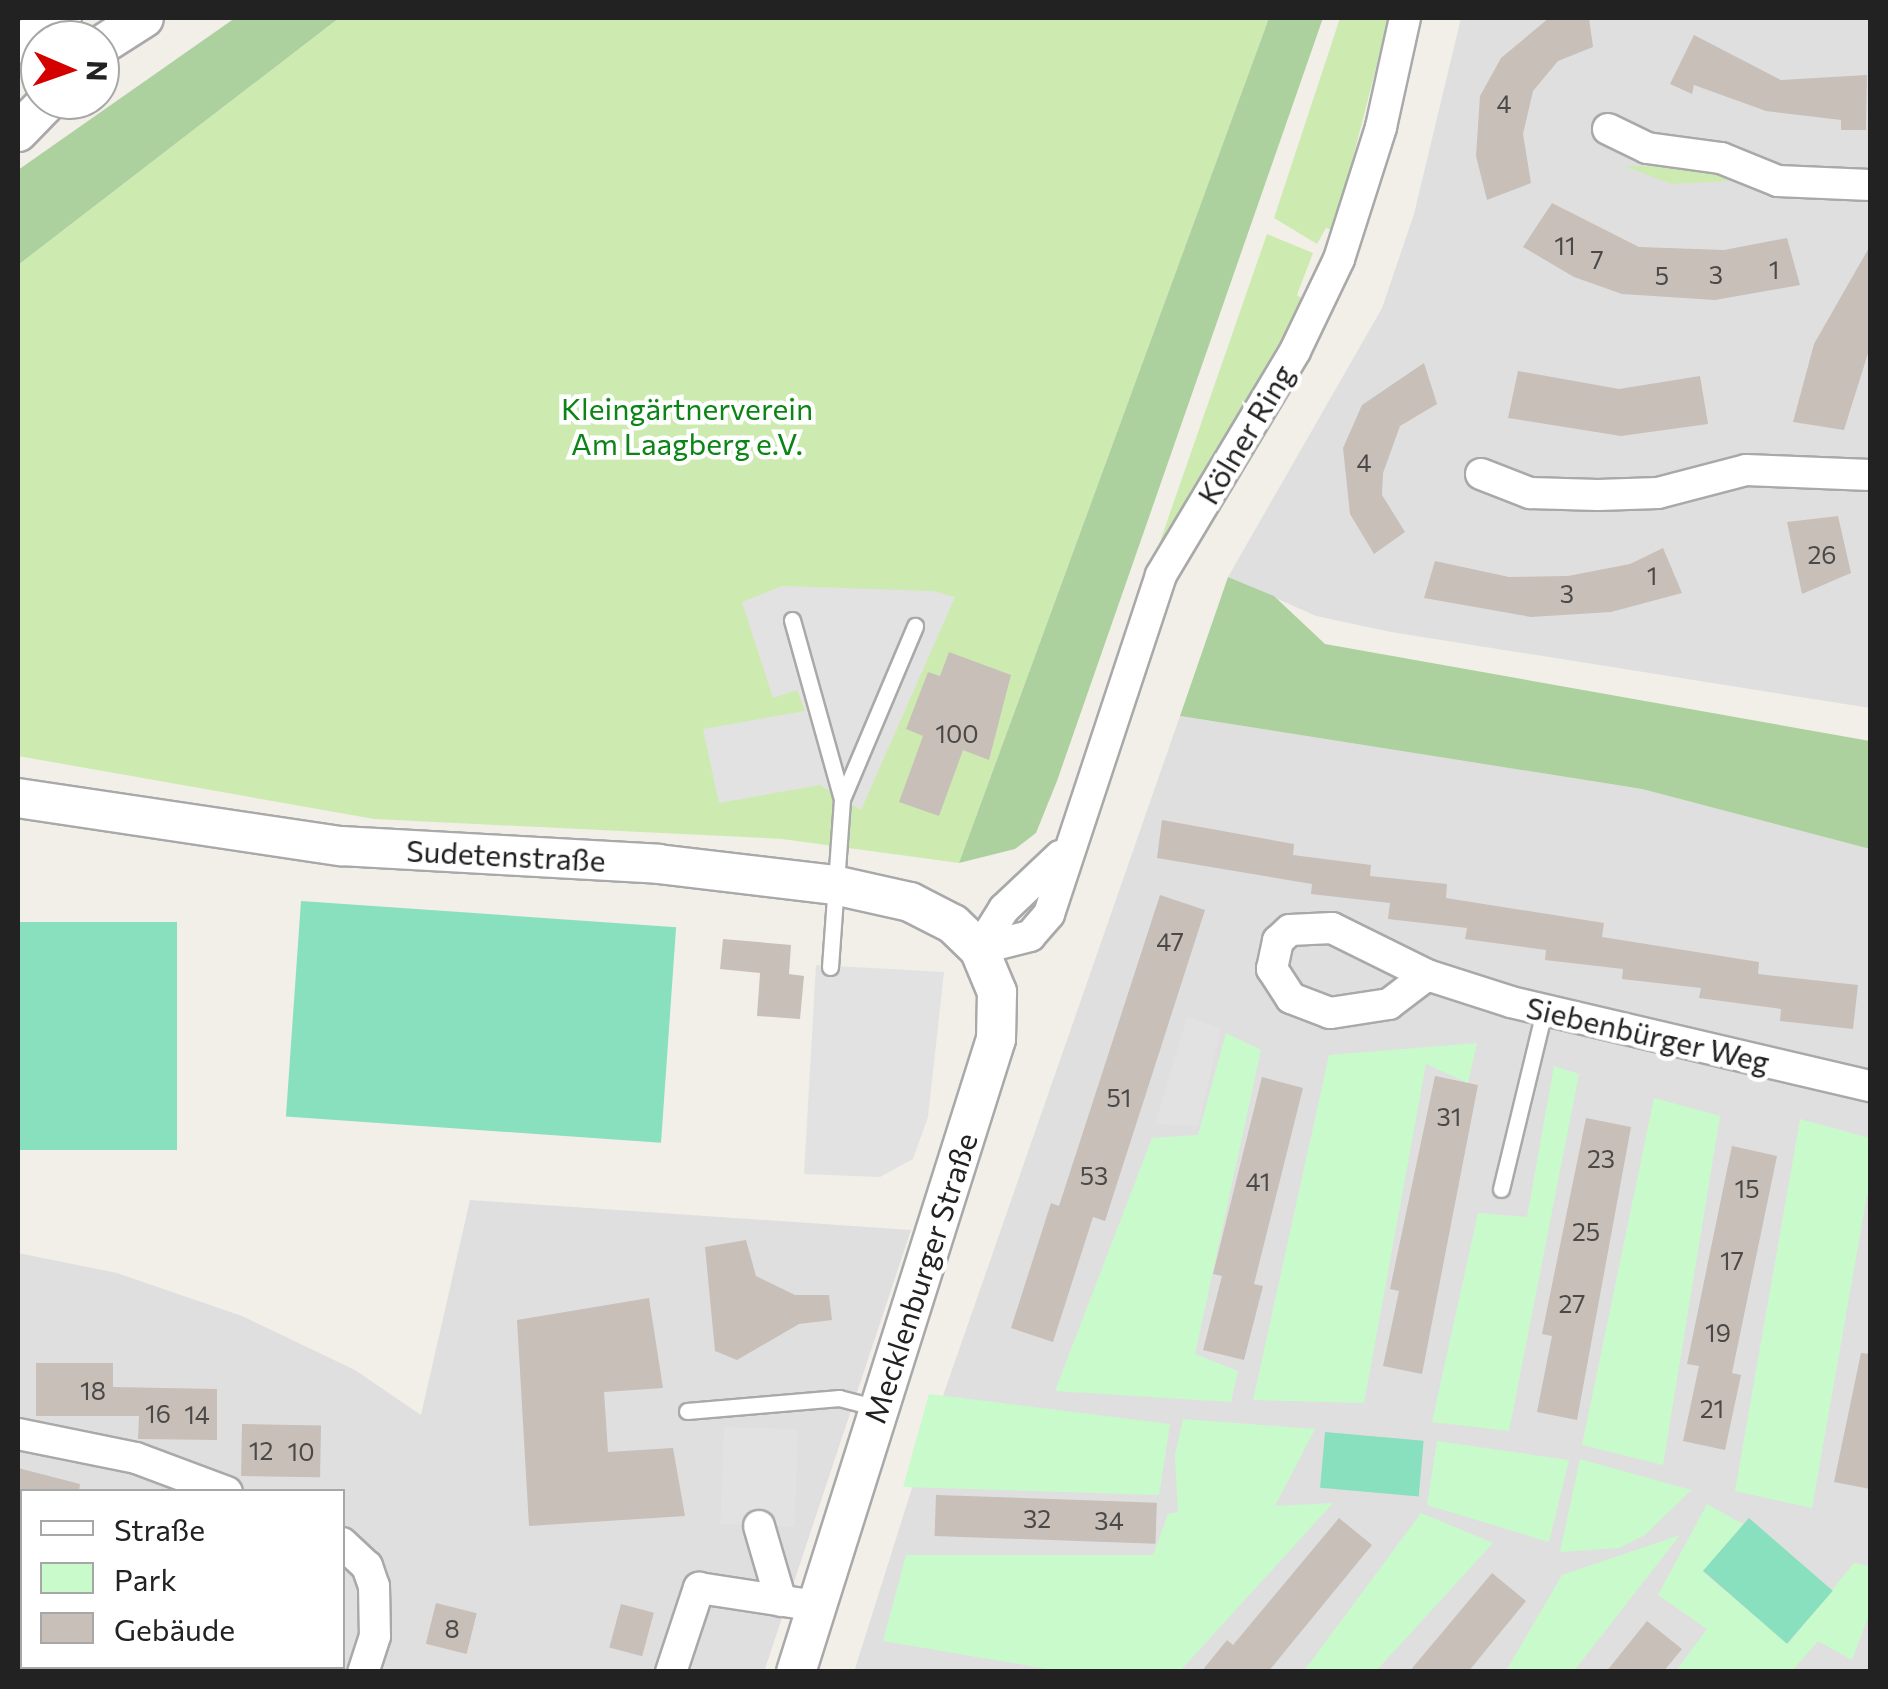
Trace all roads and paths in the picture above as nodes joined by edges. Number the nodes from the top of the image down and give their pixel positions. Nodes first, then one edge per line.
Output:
1 (62, 18) edge
2 (144, 18) edge
3 (1405, 18) edge
4 (120, 34) edge
5 (18, 44) edge
6 (1608, 129) dead end
7 (1870, 185) edge
8 (1481, 474) dead end
9 (1870, 475) edge
10 (792, 620) dead end
11 (915, 626) dead end
12 (18, 798) edge
13 (842, 799) junction
14 (834, 885) junction
15 (979, 949) junction
16 (830, 968) dead end
17 (1427, 974) junction
18 (1544, 1011) junction
19 (1870, 1086) edge
20 (1501, 1189) dead end
21 (878, 1408) junction
22 (687, 1412) dead end
23 (18, 1434) edge
24 (219, 1489) edge
25 (759, 1526) dead end
26 (345, 1546) edge
27 (799, 1604) junction
28 (363, 1672) edge
29 (671, 1672) edge
30 (796, 1672) edge

1 - 5 street
2 - 4 street
3 - 15 street, Kölner Ring
6 - 7 street
8 - 9 street
10 - 13 lane
11 - 13 lane
12 - 14 street, Sudetenstraße
13 - 14 lane
14 - 15 street, Sudetenstraße
14 - 16 lane
15 - 21 street, Mecklenburger Straße
17 - 17 street, Siebenbürger Weg
17 - 18 street, Siebenbürger Weg
18 - 19 street, Siebenbürger Weg
18 - 20 lane
21 - 22 lane
21 - 27 street, Mecklenburger Straße
23 - 24 street
25 - 27 street
26 - 28 street
27 - 29 street
27 - 30 street, Mecklenburger Straße

